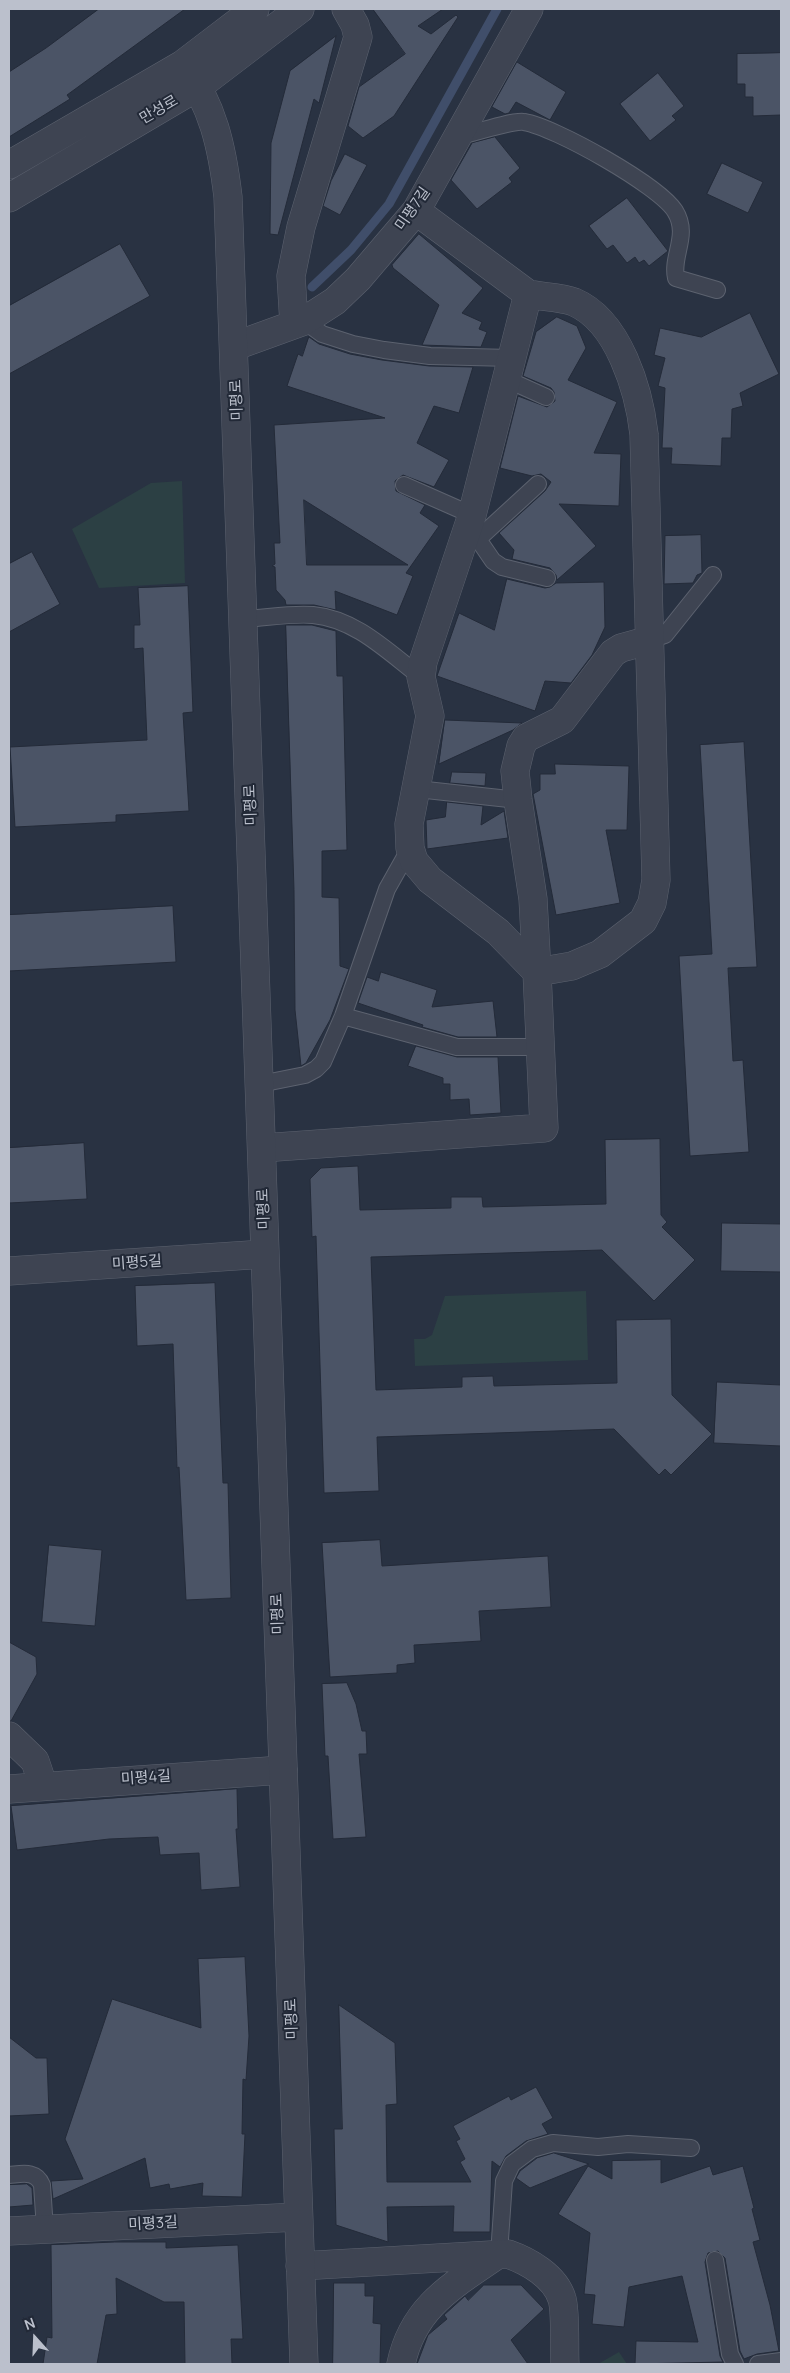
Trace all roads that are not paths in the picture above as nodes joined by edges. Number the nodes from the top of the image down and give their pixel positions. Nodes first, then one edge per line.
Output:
1 (255, 9) edge
2 (300, 9) edge
3 (346, 9) edge
4 (529, 9) edge
5 (183, 64) junction
6 (199, 86) junction
7 (457, 137) junction
8 (9, 165) edge
9 (9, 198) edge
10 (416, 211) junction
11 (717, 290) dead end
12 (528, 294) junction
13 (299, 323) junction
14 (235, 346) junction
15 (509, 368) junction
16 (546, 398) dead end
17 (538, 484) dead end
18 (404, 485) dead end
19 (473, 526) junction
20 (713, 575) dead end
21 (547, 578) dead end
22 (244, 619) junction
23 (650, 640) junction
24 (421, 677) junction
25 (417, 790) junction
26 (518, 800) junction
27 (410, 848) junction
28 (537, 972) junction
29 (343, 1016) junction
30 (541, 1047) junction
31 (260, 1084) junction
32 (262, 1148) junction
33 (265, 1254) junction
34 (9, 1271) edge
35 (9, 1736) edge
36 (283, 1770) junction
37 (43, 1785) junction
38 (9, 1789) edge
39 (691, 2148) dead end
40 (9, 2175) edge
41 (298, 2217) junction
42 (45, 2229) junction
43 (9, 2231) edge
44 (499, 2254) junction
45 (715, 2260) dead end
46 (300, 2266) junction
47 (564, 2351) edge
48 (781, 2361) edge
49 (403, 2363) edge
50 (304, 2364) edge
51 (580, 2364) edge
52 (735, 2364) edge
53 (758, 2364) edge

1 - 5 street, 만성로
2 - 6 street, 만성로
3 - 13 street
4 - 7 street, 미평7길
5 - 6 street, 미평로
5 - 8 street, 만성로
6 - 9 street, 만성로
6 - 14 street, 미평로
7 - 10 street, 미평7길
7 - 11 lane
10 - 12 street
10 - 13 street, 미평7길
12 - 15 street
12 - 23 street
13 - 14 street, 미평7길
13 - 15 lane
14 - 22 street, 미평로
15 - 16 lane
15 - 19 street
17 - 19 lane
18 - 19 lane
19 - 21 lane
19 - 24 street
20 - 23 lane
22 - 24 lane
22 - 31 street, 미평로
23 - 26 street
23 - 28 street
24 - 25 street
25 - 26 lane
25 - 27 street
26 - 28 street
27 - 28 street
27 - 29 lane
28 - 30 street
29 - 30 lane
29 - 31 lane
30 - 32 street
31 - 32 street, 미평로
32 - 33 street, 미평로
33 - 34 street, 미평5길
33 - 36 street, 미평로
35 - 37 street
36 - 37 street, 미평4길
36 - 41 street, 미평로
37 - 38 street, 미평4길
39 - 44 lane
40 - 42 lane
41 - 42 street, 미평3길
41 - 46 street, 미평로
42 - 43 street, 미평3길
44 - 46 street
44 - 47 street
44 - 49 street
45 - 52 lane
46 - 50 street, 미평로
47 - 51 street
48 - 53 lane

